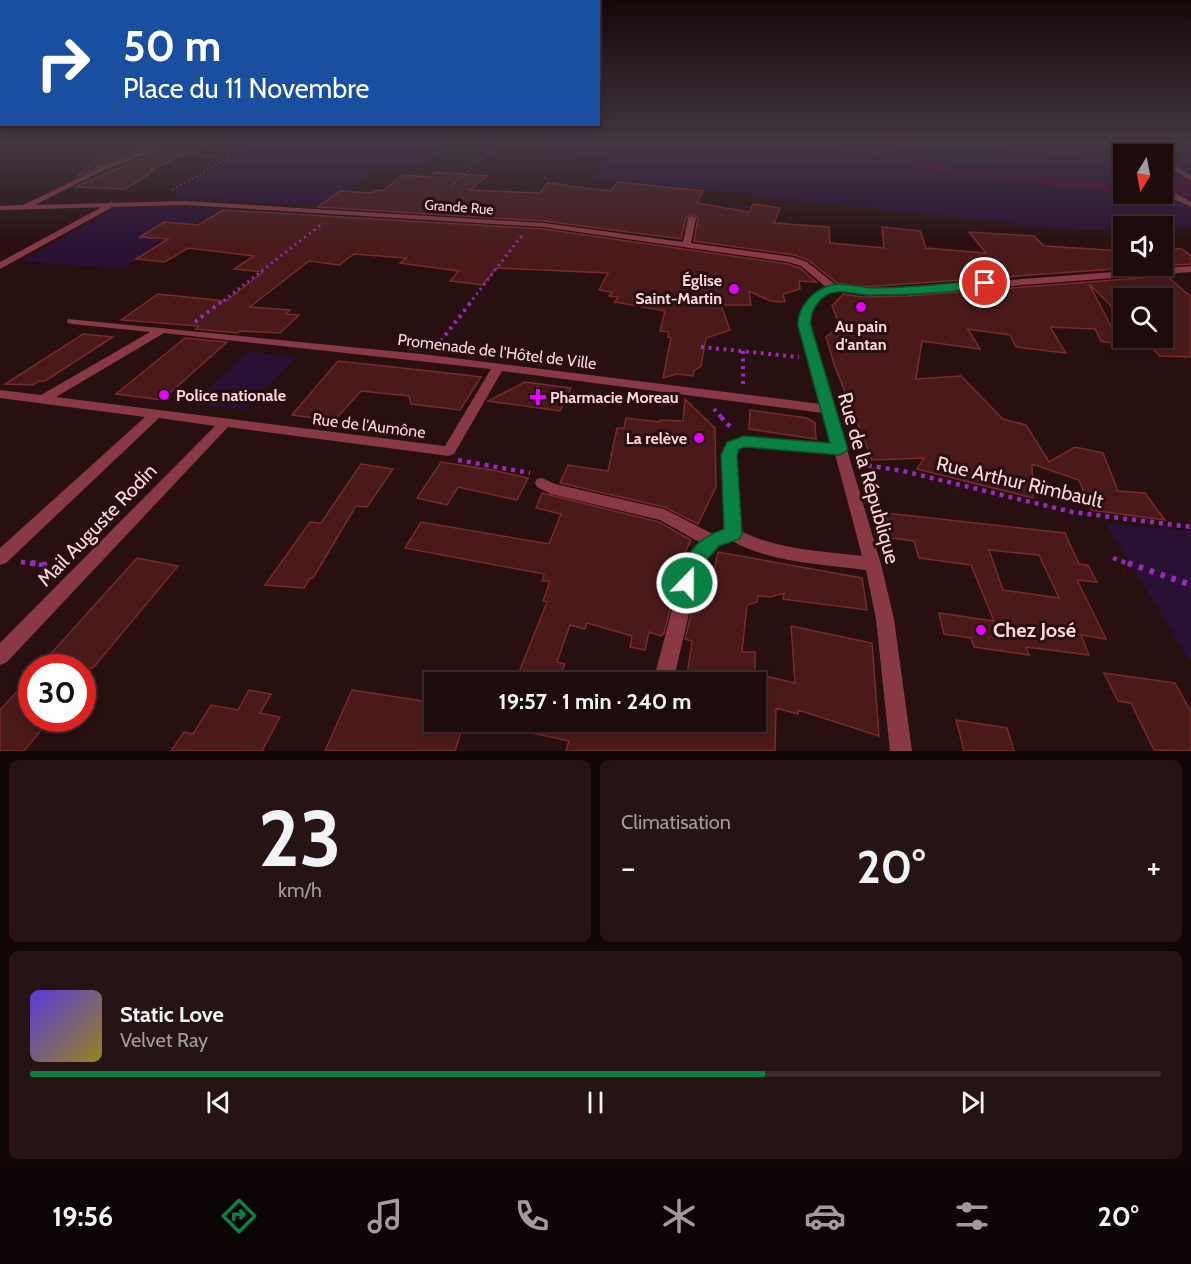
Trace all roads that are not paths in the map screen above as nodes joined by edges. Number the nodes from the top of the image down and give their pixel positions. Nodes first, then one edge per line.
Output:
1 (83, 178) edge
2 (1173, 196) edge
3 (114, 204) junction
4 (1191, 205) edge
5 (0, 208) edge
6 (22, 208) junction
7 (692, 218) dead end
8 (686, 246) junction
9 (0, 266) edge
10 (1191, 269) edge
11 (833, 288) junction
12 (72, 321) dead end
13 (162, 330) junction
14 (498, 367) junction
15 (0, 394) edge
16 (44, 399) junction
17 (827, 409) junction
18 (156, 414) junction
19 (225, 423) junction
20 (842, 456) junction
21 (542, 483) road end
22 (733, 534) junction
23 (712, 541) junction
24 (6, 559) edge
25 (873, 564) junction
26 (0, 656) edge
27 (665, 672) edge
28 (901, 751) edge

1 - 6 street
2 - 4 street
3 - 6 street, Grande Rue
3 - 8 street, Grande Rue
3 - 9 street
5 - 6 street, Grande Rue
7 - 8 street
8 - 11 street, Grande Rue
10 - 11 street
11 - 17 street, Rue de la République
12 - 13 street, Promenade de l'Hôtel de Ville
13 - 14 street, Promenade de l'Hôtel de Ville
13 - 16 street
14 - 17 street, Promenade de l'Hôtel de Ville
14 - 19 street, Rue de l'Aumône
15 - 16 street, Rue de l'Aumône
16 - 18 street, Rue de l'Aumône
17 - 20 street, Rue de la République
18 - 19 street, Rue de l'Aumône
18 - 24 street
19 - 26 street, Mail Auguste Rodin
20 - 22 street
20 - 25 street, Rue de la République
21 - 23 street
22 - 23 street
22 - 25 street
23 - 27 street
25 - 28 street, Rue de la République

